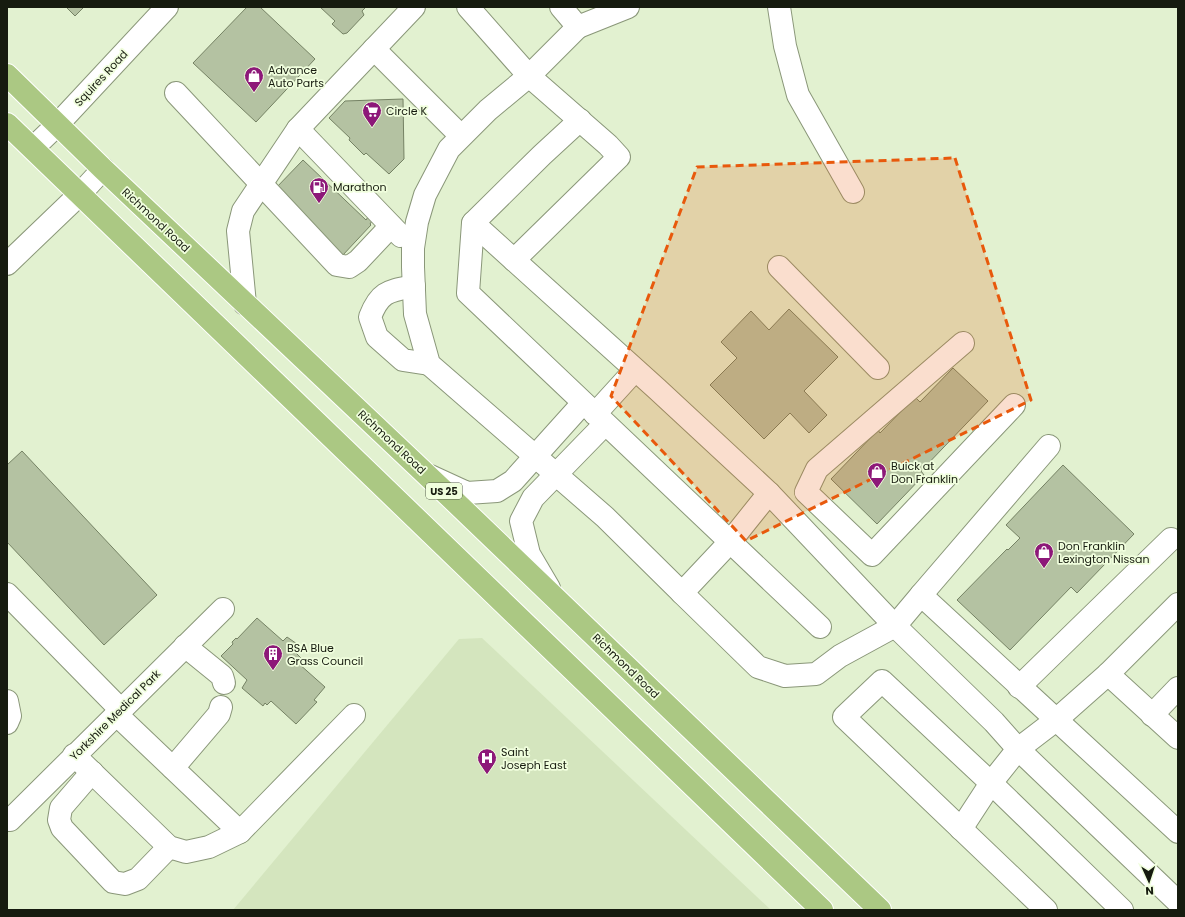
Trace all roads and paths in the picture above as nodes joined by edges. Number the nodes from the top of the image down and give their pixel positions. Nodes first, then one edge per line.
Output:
1 (167, 7) edge
2 (414, 7) edge
3 (468, 7) edge
4 (561, 7) edge
5 (628, 7) edge
6 (779, 7) edge
7 (578, 26) junction
8 (374, 49) junction
9 (7, 75) edge
10 (530, 76) junction
11 (176, 93) dead end
12 (580, 120) junction
13 (7, 124) edge
14 (57, 125) junction
15 (298, 129) junction
16 (462, 136) junction
17 (33, 148) junction
18 (102, 169) junction
19 (260, 185) junction
20 (853, 192) dead end
21 (80, 194) junction
22 (473, 223) junction
23 (391, 226) junction
24 (413, 248) junction
25 (514, 260) junction
26 (7, 264) edge
27 (779, 267) dead end
28 (414, 286) junction
29 (245, 304) junction
30 (963, 343) dead end
31 (429, 364) junction
32 (878, 368) dead end
33 (635, 370) junction
34 (1014, 405) dead end
35 (595, 414) junction
36 (1049, 446) dead end
37 (535, 458) junction
38 (425, 473) junction
39 (555, 475) junction
40 (769, 493) junction
41 (1170, 539) dead end
42 (729, 543) junction
43 (682, 593) junction
44 (7, 594) edge
45 (921, 595) junction
46 (555, 598) junction
47 (1178, 604) edge
48 (223, 608) dead end
49 (895, 626) junction
50 (820, 627) dead end
51 (185, 646) junction
52 (1108, 674) junction
53 (224, 683) dead end
54 (1019, 687) junction
55 (1178, 688) edge
56 (7, 701) edge
57 (221, 707) dead end
58 (119, 712) junction
59 (354, 715) dead end
60 (1152, 715) junction
61 (1056, 720) junction
62 (7, 723) edge
63 (1178, 738) edge
64 (1018, 748) junction
65 (74, 755) junction
66 (173, 768) junction
67 (92, 772) junction
68 (991, 783) junction
69 (7, 820) edge
70 (961, 829) junction
71 (240, 832) junction
72 (1178, 832) edge
73 (169, 847) junction
74 (1175, 893) edge
75 (822, 910) edge
76 (880, 910) edge
77 (1046, 910) edge
78 (1122, 910) edge

1 - 14 street, Squires Road
2 - 8 street
3 - 10 street
4 - 7 street
5 - 7 street
6 - 20 street
7 - 10 street
8 - 15 street
8 - 16 street
9 - 14 highway, Richmond Road / US 25
10 - 12 street
10 - 16 street
11 - 19 street
12 - 22 street
12 - 25 street
13 - 17 highway
14 - 17 street, Squires Road
14 - 18 highway, Richmond Road / US 25
15 - 19 street
15 - 23 street
16 - 24 street
17 - 21 highway
18 - 21 street
18 - 29 highway, Richmond Road / US 25
19 - 23 street
19 - 29 street
21 - 26 street
21 - 75 highway
22 - 25 street
22 - 35 street
23 - 24 street
24 - 28 street
25 - 33 street
27 - 32 street
28 - 31 street
28 - 31 street
29 - 38 highway, Richmond Road / US 25
30 - 34 street
31 - 37 street
33 - 35 street
33 - 40 street
35 - 37 street
35 - 39 street
35 - 42 street
36 - 45 street
37 - 38 street
37 - 39 street
38 - 46 highway, Richmond Road / US 25
39 - 43 street
39 - 46 street
40 - 42 street
40 - 49 street
41 - 54 street
42 - 43 street
42 - 50 street
43 - 49 street
44 - 58 street
45 - 49 street
45 - 54 street
46 - 76 highway, Richmond Road / US 25
47 - 52 street
48 - 51 street, Yorkshire Medical Park
49 - 64 street
51 - 53 street
51 - 58 street, Yorkshire Medical Park
52 - 60 street
52 - 61 street
54 - 61 street
55 - 60 street
56 - 62 street
57 - 66 street
58 - 65 street, Yorkshire Medical Park
58 - 66 street
59 - 71 street
60 - 63 street
61 - 64 street
61 - 72 street
64 - 68 street
64 - 74 street
65 - 67 street
65 - 69 street, Yorkshire Medical Park
66 - 71 street
67 - 73 street
67 - 73 street
68 - 70 street
68 - 70 street
68 - 78 street
70 - 77 street
71 - 73 street

